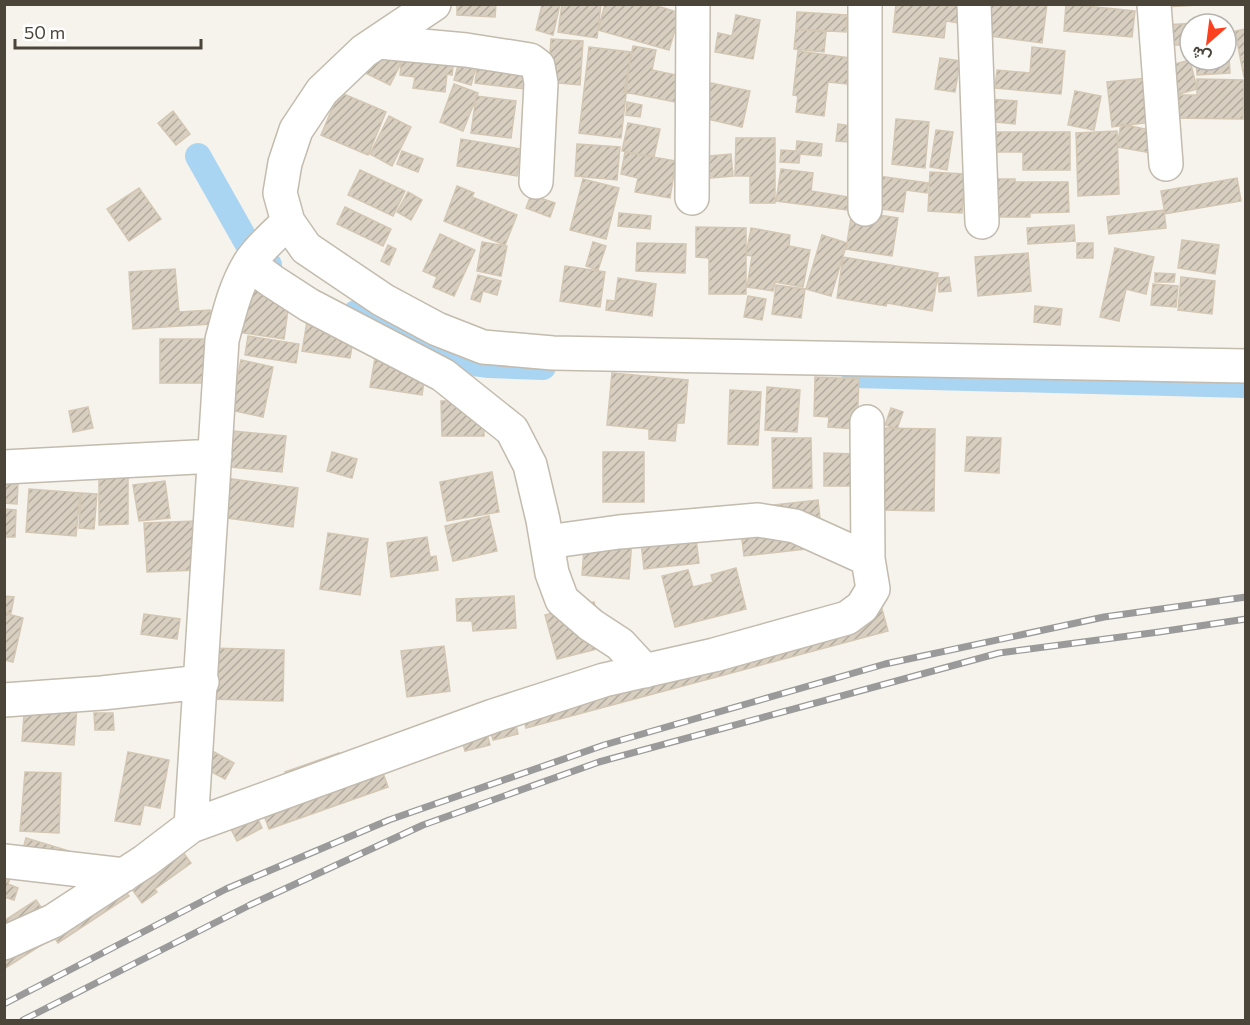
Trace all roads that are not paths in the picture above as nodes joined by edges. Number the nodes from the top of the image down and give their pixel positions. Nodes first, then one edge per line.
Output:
1 (434, 4) edge
2 (693, 4) edge
3 (865, 4) edge
4 (974, 4) edge
5 (1154, 4) edge
6 (379, 42) junction
7 (1166, 164) dead end
8 (536, 182) dead end
9 (692, 198) dead end
10 (865, 209) dead end
11 (288, 222) junction
12 (982, 222) dead end
13 (254, 257) junction
14 (1245, 366) edge
15 (867, 422) dead end
16 (215, 456) junction
17 (4, 468) edge
18 (547, 542) junction
19 (868, 559) junction
20 (645, 671) junction
21 (202, 682) junction
22 (4, 700) edge
23 (191, 826) junction
24 (4, 861) edge
25 (124, 875) junction
26 (4, 944) edge

1 - 6 street
2 - 9 street
3 - 10 street
4 - 12 street
5 - 7 street
6 - 8 street
6 - 11 street
11 - 13 street
11 - 14 street
13 - 16 street
13 - 18 street
15 - 19 street
16 - 17 street
16 - 21 street
18 - 19 street
18 - 20 street
19 - 20 street
20 - 23 street
21 - 22 street
21 - 23 street
23 - 25 street
24 - 25 street
25 - 26 street

